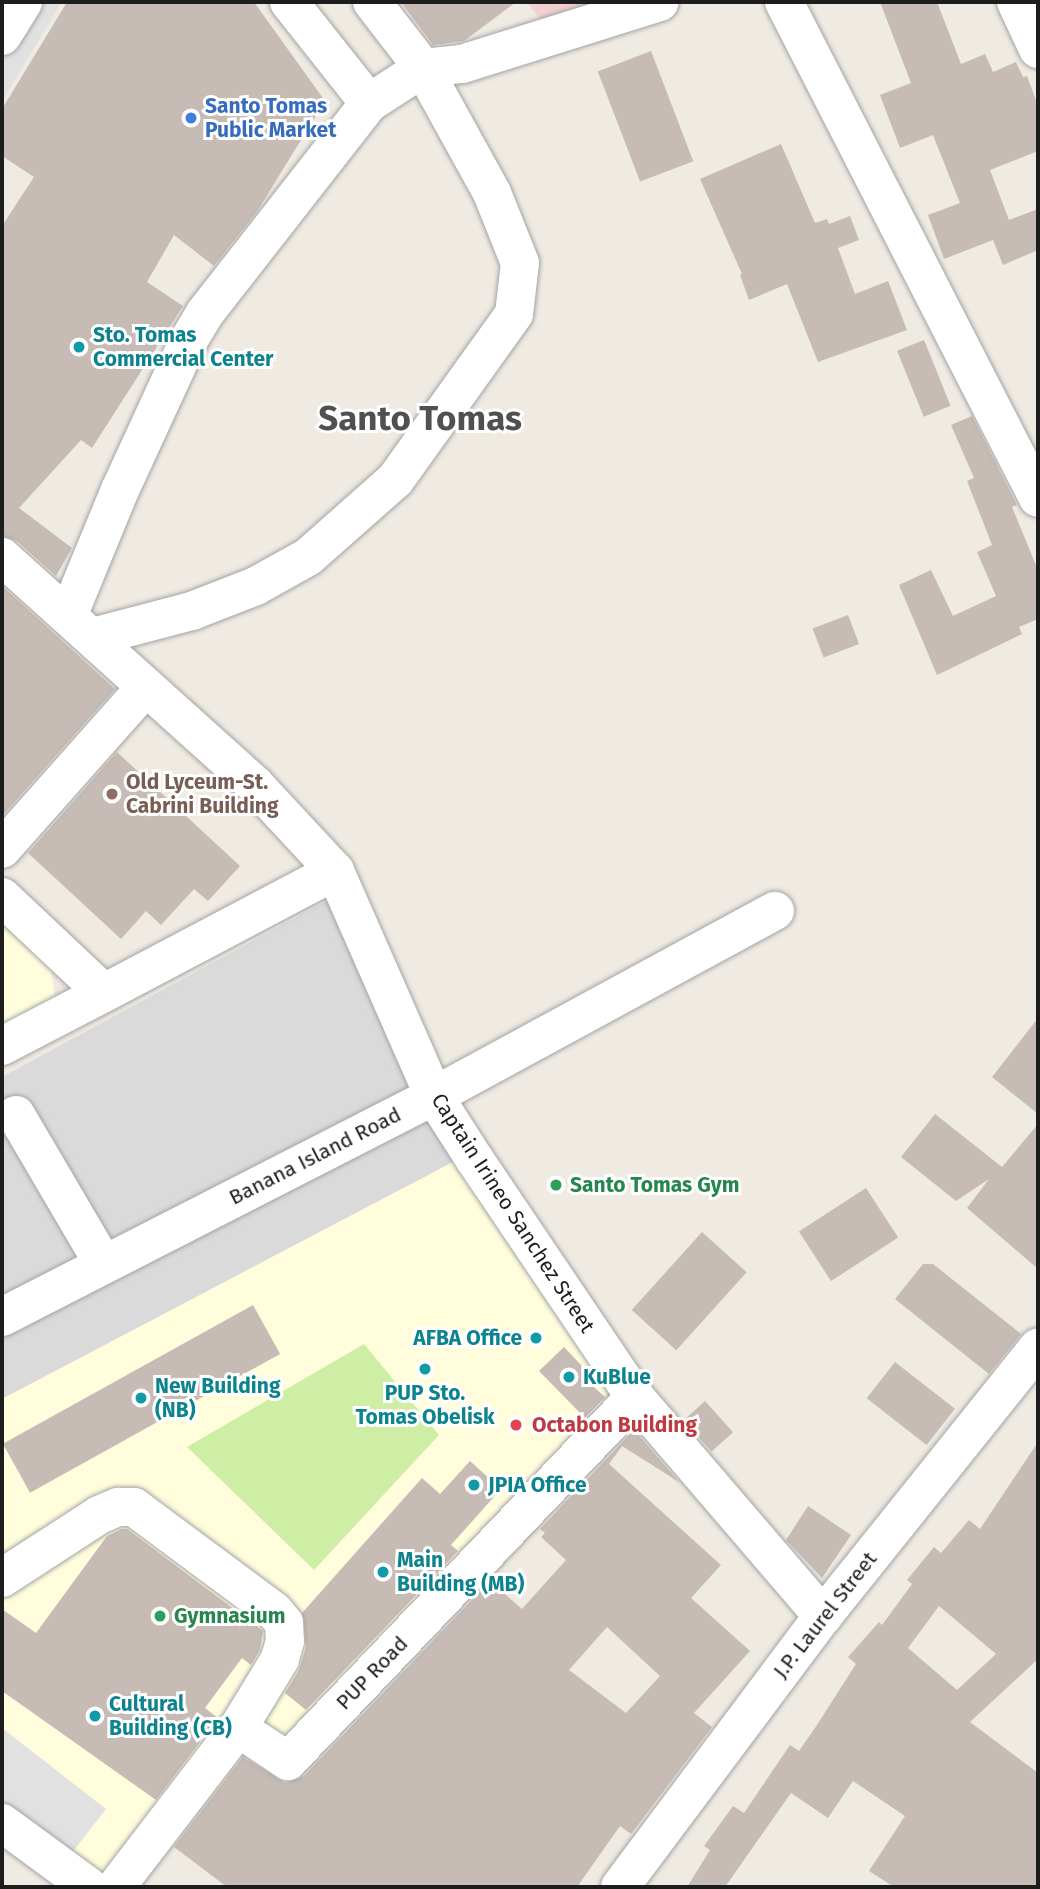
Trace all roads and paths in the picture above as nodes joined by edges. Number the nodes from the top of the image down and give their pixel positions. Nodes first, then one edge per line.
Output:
1 (23, 2) edge
2 (289, 2) edge
3 (372, 2) edge
4 (660, 2) edge
5 (784, 2) edge
6 (1016, 2) edge
7 (2, 36) edge
8 (1038, 49) edge
9 (423, 68) junction
10 (369, 103) junction
11 (1038, 498) edge
12 (2, 557) edge
13 (81, 626) junction
14 (145, 688) junction
15 (2, 849) edge
16 (335, 871) junction
17 (2, 897) edge
18 (775, 911) dead end
19 (104, 993) junction
20 (2, 1046) edge
21 (434, 1096) junction
22 (16, 1115) dead end
23 (103, 1263) junction
24 (2, 1317) edge
25 (1037, 1353) edge
26 (635, 1397) junction
27 (2, 1578) edge
28 (823, 1616) junction
29 (238, 1728) junction
30 (2, 1823) edge
31 (89, 1887) edge
32 (116, 1887) edge
33 (620, 1887) edge

1 - 7 street
2 - 10 street
3 - 9 street
4 - 9 street
5 - 11 street
6 - 8 street
9 - 10 street
9 - 13 street
10 - 13 street
12 - 13 street, Captain Irineo Sanchez Street
13 - 14 street, Captain Irineo Sanchez Street
14 - 15 street
14 - 16 street, Captain Irineo Sanchez Street
16 - 19 street
16 - 21 street, Captain Irineo Sanchez Street
17 - 19 street
18 - 21 street, Banana Island Road
19 - 20 street
21 - 23 street, Banana Island Road
21 - 26 street, Captain Irineo Sanchez Street
22 - 23 street
23 - 24 street, Banana Island Road
25 - 28 street, J.P. Laurel Street
26 - 28 street, Captain Irineo Sanchez Street
26 - 29 street, PUP Road
27 - 29 street
28 - 33 street, J.P. Laurel Street
29 - 32 street
30 - 31 street

